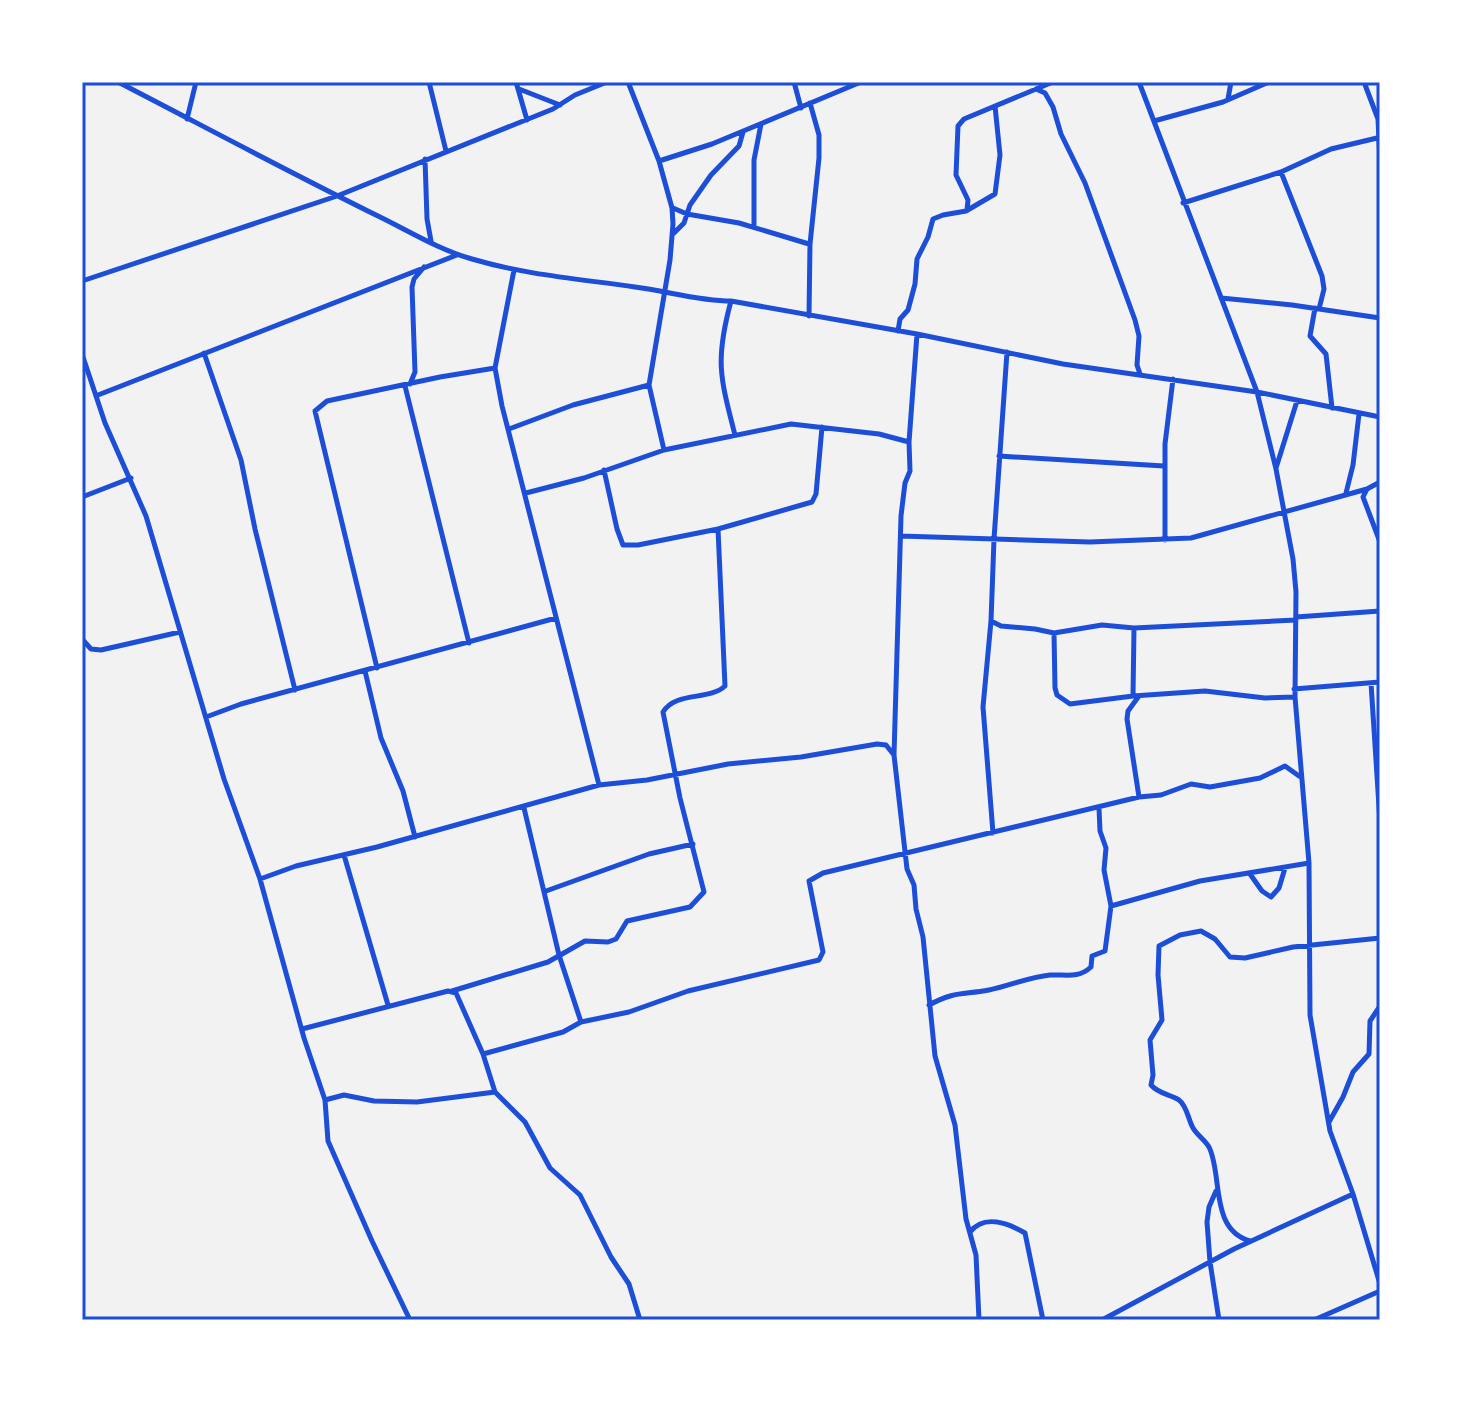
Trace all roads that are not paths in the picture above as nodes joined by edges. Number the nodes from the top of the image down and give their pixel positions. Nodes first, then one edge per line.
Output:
1 (118, 82) edge
2 (196, 82) edge
3 (429, 82) edge
4 (516, 82) edge
5 (607, 82) edge
6 (628, 82) edge
7 (794, 82) edge
8 (861, 82) edge
9 (1053, 82) edge
10 (1139, 82) edge
11 (1231, 82) edge
12 (1269, 82) edge
13 (1364, 82) edge
14 (519, 89) junction
15 (1036, 89) junction
16 (1228, 99) junction
17 (810, 103) junction
18 (561, 105) junction
19 (995, 106) junction
20 (801, 108) junction
21 (187, 119) junction
22 (527, 120) junction
23 (1379, 120) edge
24 (1154, 121) junction
25 (762, 123) junction
26 (743, 131) junction
27 (1379, 135) edge
28 (446, 151) junction
29 (425, 159) junction
30 (659, 161) junction
31 (1380, 162) edge
32 (1281, 172) junction
33 (337, 196) junction
34 (1183, 203) junction
35 (672, 208) junction
36 (966, 211) junction
37 (687, 214) junction
38 (754, 227) junction
39 (673, 234) junction
40 (431, 242) junction
41 (810, 244) junction
42 (458, 255) junction
43 (425, 266) junction
44 (514, 270) junction
45 (82, 281) edge
46 (666, 291) junction
47 (1221, 298) junction
48 (731, 301) junction
49 (1317, 308) junction
50 (809, 317) junction
51 (1380, 318) edge
52 (898, 331) junction
53 (917, 334) junction
54 (1007, 352) junction
55 (204, 353) junction
56 (82, 354) edge
57 (495, 368) junction
58 (1140, 374) junction
59 (1173, 379) junction
60 (649, 385) junction
61 (407, 386) junction
62 (93, 387) junction
63 (82, 388) edge
64 (1257, 392) junction
65 (97, 396) junction
66 (1297, 401) junction
67 (1332, 408) junction
68 (1359, 414) junction
69 (1380, 417) edge
70 (822, 427) junction
71 (509, 429) junction
72 (735, 435) junction
73 (909, 442) junction
74 (664, 450) junction
75 (999, 456) junction
76 (1164, 466) junction
77 (1276, 469) junction
78 (604, 470) junction
79 (131, 478) junction
80 (1380, 482) edge
81 (1367, 489) junction
82 (526, 493) junction
83 (1346, 493) junction
84 (82, 497) edge
85 (1284, 514) junction
86 (718, 529) junction
87 (901, 536) junction
88 (994, 539) junction
89 (1165, 540) junction
90 (1380, 542) edge
91 (1380, 611) edge
92 (556, 618) junction
93 (1296, 618) junction
94 (991, 621) junction
95 (1134, 628) junction
96 (180, 632) junction
97 (1054, 633) junction
98 (82, 639) edge
99 (469, 643) junction
100 (377, 668) junction
101 (365, 671) junction
102 (1380, 682) edge
103 (1371, 683) junction
104 (1294, 689) junction
105 (295, 690) junction
106 (1136, 696) junction
107 (1295, 697) junction
108 (1121, 698) junction
109 (1128, 711) junction
110 (206, 717) junction
111 (894, 755) junction
112 (675, 775) junction
113 (1299, 776) junction
114 (599, 785) junction
115 (1139, 797) junction
116 (524, 808) junction
117 (1099, 808) junction
118 (1380, 822) edge
119 (993, 833) junction
120 (415, 837) junction
121 (693, 844) junction
122 (907, 854) junction
123 (344, 855) junction
124 (1309, 863) junction
125 (1285, 868) junction
126 (1250, 874) junction
127 (260, 879) junction
128 (546, 891) junction
129 (1111, 906) junction
130 (1380, 938) edge
131 (1311, 944) junction
132 (559, 955) junction
133 (452, 991) junction
134 (388, 1005) junction
135 (929, 1005) junction
136 (1380, 1006) edge
137 (581, 1022) junction
138 (302, 1029) junction
139 (483, 1054) junction
140 (495, 1092) junction
141 (325, 1100) junction
142 (1328, 1123) junction
143 (1216, 1190) junction
144 (1353, 1194) junction
145 (970, 1232) junction
146 (1250, 1241) junction
147 (1210, 1262) junction
148 (1380, 1284) edge
149 (1380, 1291) edge
150 (410, 1320) edge
151 (640, 1320) edge
152 (979, 1320) edge
153 (1043, 1320) edge
154 (1102, 1320) edge
155 (1219, 1320) edge
156 (1315, 1320) edge

1 - 21 street
2 - 21 street
3 - 28 street
4 - 14 street
5 - 18 street
6 - 30 street
7 - 20 street
8 - 17 street
9 - 15 street
10 - 24 street
11 - 16 street
12 - 16 street
13 - 23 street
14 - 18 street
14 - 22 street
15 - 19 street
15 - 58 street
16 - 24 street
17 - 20 street
17 - 41 street
18 - 22 street
19 - 36 street
19 - 36 street
20 - 25 street
21 - 33 street
22 - 28 street
23 - 27 street
24 - 34 street
25 - 26 street
25 - 38 street
26 - 30 street
26 - 37 street
27 - 31 street
27 - 32 street
28 - 29 street
29 - 33 street
29 - 40 street
30 - 35 street
32 - 34 street
32 - 49 street
33 - 40 street
33 - 45 street
34 - 47 street
35 - 37 street
35 - 39 street
36 - 52 street
37 - 38 street
37 - 39 street
38 - 41 street
39 - 46 street
40 - 42 street
41 - 50 street
42 - 43 street
42 - 44 street
43 - 55 street
43 - 61 street
44 - 46 street
44 - 57 street
46 - 48 street
46 - 60 street
47 - 49 street
47 - 64 street
48 - 50 street
48 - 72 street
49 - 51 street
49 - 67 street
50 - 52 street
52 - 53 street
53 - 54 street
53 - 73 street
54 - 58 street
54 - 75 street
55 - 65 street
55 - 105 street
56 - 62 street
57 - 61 street
57 - 71 street
58 - 59 street
59 - 64 street
59 - 76 street
60 - 71 street
60 - 74 street
61 - 99 street
61 - 100 street
62 - 63 street
62 - 65 street
64 - 66 street
64 - 77 street
65 - 79 street
66 - 67 street
66 - 77 street
67 - 68 street
68 - 69 street
68 - 83 street
70 - 72 street
70 - 73 street
70 - 86 street
71 - 82 street
72 - 74 street
73 - 87 street
74 - 78 street
75 - 76 street
75 - 88 street
76 - 89 street
77 - 85 street
78 - 82 street
78 - 86 street
79 - 84 street
79 - 96 street
80 - 81 street
81 - 83 street
81 - 90 street
82 - 92 street
83 - 85 street
85 - 89 street
85 - 93 street
86 - 112 street
87 - 88 street
87 - 111 street
88 - 89 street
88 - 94 street
91 - 93 street
92 - 99 street
92 - 114 street
93 - 95 street
93 - 104 street
94 - 97 street
94 - 119 street
95 - 97 street
95 - 106 street
96 - 98 street
96 - 110 street
97 - 108 street
99 - 100 street
100 - 101 street
101 - 105 street
101 - 120 street
102 - 103 street
103 - 104 street
103 - 118 street
104 - 107 street
105 - 110 street
106 - 107 street
106 - 108 street
106 - 109 street
107 - 113 street
108 - 109 street
109 - 115 street
110 - 127 street
111 - 112 street
111 - 122 street
112 - 114 street
112 - 121 street
113 - 115 street
113 - 124 street
114 - 116 street
115 - 117 street
116 - 120 street
116 - 128 street
117 - 119 street
117 - 129 street
119 - 122 street
120 - 123 street
121 - 128 street
121 - 132 street
122 - 135 street
122 - 137 street
123 - 127 street
123 - 134 street
124 - 125 street
124 - 131 street
125 - 126 street
125 - 126 street
126 - 129 street
127 - 138 street
128 - 132 street
129 - 135 street
130 - 131 street
131 - 142 street
131 - 143 street
132 - 133 street
132 - 137 street
133 - 134 street
133 - 139 street
134 - 138 street
135 - 145 street
136 - 142 street
137 - 139 street
138 - 141 street
139 - 140 street
140 - 141 street
140 - 151 street
141 - 150 street
142 - 144 street
143 - 146 street
143 - 147 street
144 - 146 street
144 - 148 street
145 - 152 street
145 - 153 street
146 - 147 street
147 - 154 street
147 - 155 street
149 - 156 street

